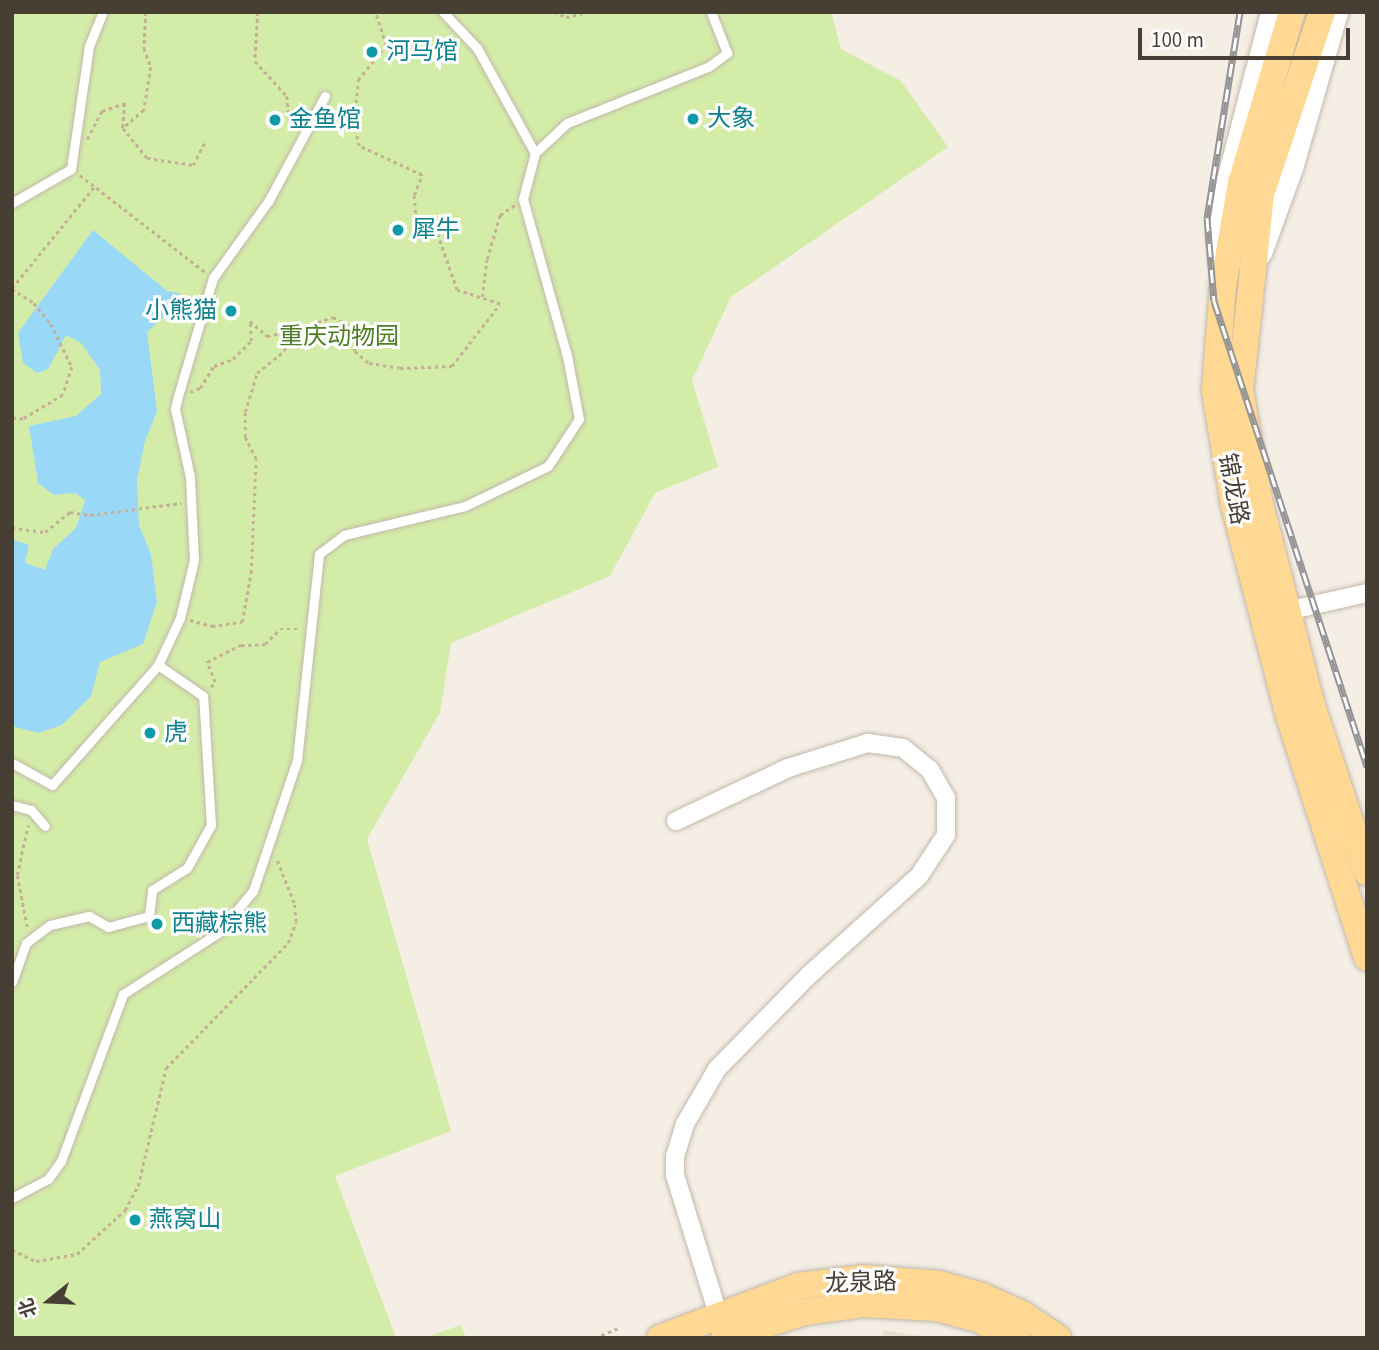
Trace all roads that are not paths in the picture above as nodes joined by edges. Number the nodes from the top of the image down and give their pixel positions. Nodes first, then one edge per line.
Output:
1 (103, 12) edge
2 (443, 12) edge
3 (710, 12) edge
4 (1271, 12) edge
5 (1292, 12) edge
6 (1322, 12) edge
7 (1336, 12) edge
8 (325, 96) dead end
9 (535, 153) junction
10 (1251, 188) junction
11 (12, 203) edge
12 (1235, 289) junction
13 (1367, 593) edge
14 (1287, 611) junction
15 (158, 665) junction
16 (12, 763) edge
17 (12, 805) edge
18 (676, 821) dead end
19 (45, 826) dead end
20 (1367, 872) edge
21 (1367, 958) edge
22 (12, 982) edge
23 (12, 1198) edge
24 (722, 1330) edge
25 (660, 1338) edge
26 (1017, 1338) edge
27 (1058, 1338) edge

1 - 11 lane
2 - 9 lane
3 - 9 lane
4 - 12 street
5 - 10 main road, 锦龙路
6 - 10 main road, 锦龙路
7 - 12 street
8 - 15 lane
9 - 23 lane
10 - 12 main road, 锦龙路
12 - 14 main road, 锦龙路
12 - 21 main road, 锦龙路
13 - 14 street
14 - 20 main road, 锦龙路
15 - 16 lane
15 - 22 lane
17 - 19 lane
18 - 24 street
24 - 25 main road, 龙泉路
24 - 26 main road, 龙泉路
24 - 27 main road, 龙泉路

